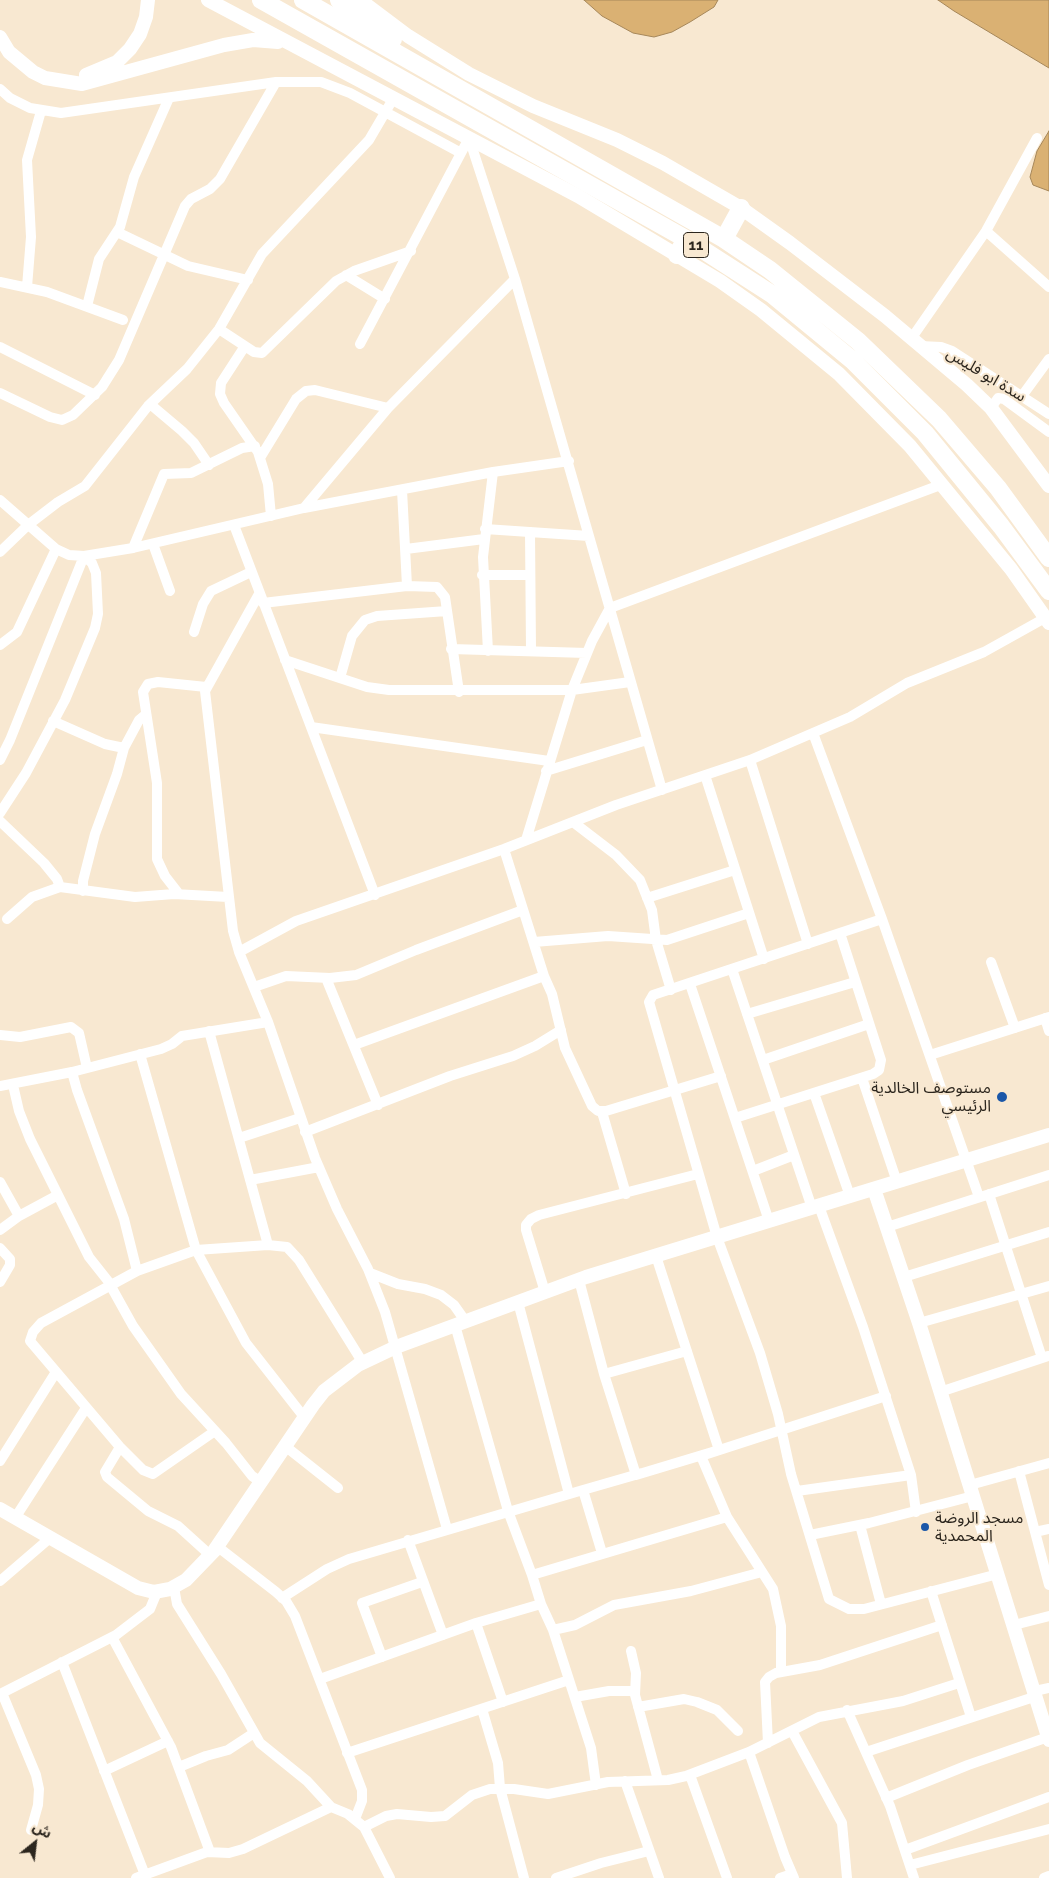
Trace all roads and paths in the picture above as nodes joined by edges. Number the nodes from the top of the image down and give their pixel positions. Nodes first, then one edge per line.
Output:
1 (148, 0) edge
2 (208, 0) edge
3 (261, 0) edge
4 (303, 0) edge
5 (339, 0) edge
6 (360, 0) edge
7 (0, 37) edge
8 (295, 48) junction
9 (58, 80) junction
10 (276, 82) junction
11 (456, 84) junction
12 (0, 92) edge
13 (169, 98) junction
14 (394, 99) junction
15 (445, 102) junction
16 (41, 111) junction
17 (386, 113) junction
18 (469, 138) junction
19 (1037, 138) dead end
20 (461, 153) junction
21 (741, 208) junction
22 (117, 232) junction
23 (986, 232) junction
24 (686, 239) junction
25 (724, 239) junction
26 (411, 251) junction
27 (164, 255) junction
28 (677, 255) junction
29 (346, 275) junction
30 (515, 279) junction
31 (248, 280) junction
32 (0, 282) edge
33 (1049, 286) edge
34 (27, 287) junction
35 (384, 299) junction
36 (87, 306) junction
37 (123, 320) dead end
38 (219, 329) junction
39 (915, 342) junction
40 (360, 344) dead end
41 (245, 346) junction
42 (0, 347) edge
43 (1049, 359) edge
44 (0, 393) edge
45 (95, 394) junction
46 (1022, 396) junction
47 (150, 404) junction
48 (388, 408) junction
49 (991, 408) junction
50 (1049, 414) edge
51 (1049, 432) edge
52 (255, 446) junction
53 (260, 458) junction
54 (569, 461) junction
55 (209, 465) junction
56 (493, 472) junction
57 (943, 484) junction
58 (1049, 486) edge
59 (402, 490) junction
60 (0, 500) edge
61 (304, 508) junction
62 (271, 516) junction
63 (234, 524) junction
64 (28, 525) junction
65 (530, 532) junction
66 (485, 534) junction
67 (589, 536) junction
68 (152, 544) junction
69 (133, 548) junction
70 (56, 549) junction
71 (406, 549) junction
72 (0, 552) edge
73 (84, 556) junction
74 (1049, 558) edge
75 (1019, 565) junction
76 (251, 572) junction
77 (482, 575) junction
78 (529, 575) junction
79 (408, 586) junction
80 (170, 591) dead end
81 (1049, 592) edge
82 (261, 599) junction
83 (610, 608) junction
84 (447, 611) junction
85 (1047, 620) edge
86 (194, 632) dead end
87 (0, 645) edge
88 (451, 649) junction
89 (488, 651) junction
90 (531, 651) junction
91 (587, 652) junction
92 (285, 660) junction
93 (340, 678) junction
94 (630, 682) junction
95 (206, 687) junction
96 (572, 690) junction
97 (459, 692) junction
98 (145, 715) junction
99 (53, 721) junction
100 (311, 727) junction
101 (813, 733) junction
102 (647, 740) junction
103 (124, 748) junction
104 (0, 760) edge
105 (750, 760) junction
106 (548, 766) junction
107 (705, 775) junction
108 (662, 790) junction
109 (0, 813) edge
110 (0, 821) edge
111 (573, 822) junction
112 (526, 840) junction
113 (504, 849) junction
114 (735, 870) junction
115 (60, 887) junction
116 (83, 891) junction
117 (179, 894) junction
118 (375, 895) junction
119 (228, 897) junction
120 (647, 898) junction
121 (524, 910) junction
122 (749, 913) junction
123 (7, 919) dead end
124 (882, 919) junction
125 (840, 933) junction
126 (656, 940) junction
127 (534, 942) junction
128 (808, 944) junction
129 (239, 952) junction
130 (764, 959) junction
131 (991, 962) dead end
132 (732, 969) junction
133 (544, 976) junction
134 (326, 978) junction
135 (856, 982) junction
136 (690, 984) junction
137 (254, 987) junction
138 (671, 990) junction
139 (747, 1014) junction
140 (1047, 1018) edge
141 (268, 1022) junction
142 (869, 1024) junction
143 (1015, 1028) junction
144 (561, 1030) junction
145 (209, 1031) junction
146 (1049, 1031) edge
147 (0, 1035) edge
148 (354, 1045) junction
149 (140, 1054) junction
150 (930, 1055) junction
151 (763, 1060) junction
152 (87, 1068) junction
153 (72, 1072) junction
154 (721, 1076) junction
155 (862, 1078) junction
156 (13, 1085) junction
157 (0, 1086) edge
158 (673, 1092) junction
159 (814, 1093) junction
160 (378, 1105) junction
161 (777, 1105) junction
162 (602, 1112) junction
163 (300, 1118) junction
164 (735, 1118) junction
165 (305, 1132) junction
166 (1049, 1135) edge
167 (239, 1138) junction
168 (794, 1155) junction
169 (967, 1161) junction
170 (319, 1167) junction
171 (753, 1171) junction
172 (698, 1174) junction
173 (1049, 1175) edge
174 (250, 1180) junction
175 (0, 1182) edge
176 (897, 1182) junction
177 (874, 1189) junction
178 (626, 1194) junction
179 (989, 1194) junction
180 (58, 1195) junction
181 (850, 1196) junction
182 (979, 1197) junction
183 (815, 1207) junction
184 (19, 1216) junction
185 (770, 1221) junction
186 (887, 1227) junction
187 (0, 1230) edge
188 (1049, 1232) edge
189 (717, 1237) junction
190 (268, 1245) junction
191 (1006, 1246) junction
192 (0, 1248) edge
193 (196, 1250) junction
194 (656, 1256) junction
195 (137, 1271) junction
196 (370, 1273) junction
197 (904, 1278) junction
198 (579, 1280) junction
199 (0, 1282) edge
200 (111, 1285) junction
201 (1049, 1286) edge
202 (545, 1292) junction
203 (1022, 1294) junction
204 (518, 1302) junction
205 (461, 1323) junction
206 (919, 1323) junction
207 (396, 1347) junction
208 (687, 1351) junction
209 (1046, 1357) edge
210 (362, 1363) junction
211 (56, 1372) junction
212 (604, 1374) junction
213 (940, 1392) junction
214 (886, 1396) junction
215 (86, 1408) junction
216 (304, 1417) junction
217 (781, 1428) junction
218 (215, 1431) junction
219 (284, 1446) junction
220 (120, 1447) junction
221 (719, 1450) junction
222 (701, 1456) junction
223 (0, 1461) edge
224 (1049, 1463) edge
225 (1019, 1471) junction
226 (636, 1475) junction
227 (911, 1475) junction
228 (261, 1482) junction
229 (338, 1488) dead end
230 (583, 1490) junction
231 (797, 1491) junction
232 (971, 1491) junction
233 (569, 1494) junction
234 (0, 1509) edge
235 (508, 1511) junction
236 (916, 1512) junction
237 (727, 1516) junction
238 (15, 1518) junction
239 (860, 1525) junction
240 (447, 1528) junction
241 (1049, 1528) edge
242 (1035, 1532) junction
243 (810, 1535) junction
244 (50, 1538) junction
245 (408, 1540) junction
246 (214, 1551) junction
247 (602, 1554) junction
248 (762, 1572) junction
249 (998, 1574) junction
250 (532, 1575) junction
251 (0, 1581) edge
252 (422, 1582) junction
253 (1049, 1585) edge
254 (174, 1587) junction
255 (931, 1591) junction
256 (157, 1592) junction
257 (282, 1598) junction
258 (541, 1604) junction
259 (881, 1604) junction
260 (1049, 1616) edge
261 (476, 1623) junction
262 (942, 1625) junction
263 (1014, 1625) junction
264 (553, 1630) junction
265 (443, 1635) junction
266 (112, 1637) junction
267 (632, 1651) dead end
268 (382, 1657) junction
269 (62, 1662) junction
270 (781, 1672) junction
271 (320, 1679) junction
272 (570, 1680) junction
273 (959, 1683) junction
274 (1049, 1688) edge
275 (634, 1691) junction
276 (1036, 1693) junction
277 (1, 1694) edge
278 (575, 1697) junction
279 (503, 1702) junction
280 (638, 1707) junction
281 (482, 1709) junction
282 (847, 1710) junction
283 (971, 1717) junction
284 (738, 1731) dead end
285 (792, 1731) junction
286 (254, 1733) junction
287 (1049, 1739) edge
288 (168, 1741) junction
289 (768, 1743) junction
290 (749, 1752) junction
291 (866, 1752) junction
292 (347, 1753) junction
293 (180, 1767) junction
294 (104, 1771) junction
295 (690, 1775) junction
296 (658, 1780) junction
297 (625, 1781) junction
298 (596, 1785) junction
299 (500, 1788) junction
300 (1049, 1797) edge
301 (886, 1798) junction
302 (331, 1807) junction
303 (355, 1818) junction
304 (364, 1827) junction
305 (1049, 1829) edge
306 (31, 1830) dead end
307 (905, 1850) junction
308 (649, 1851) junction
309 (210, 1852) junction
310 (910, 1865) junction
311 (140, 1876) edge
312 (793, 1876) edge
313 (1049, 1876) edge
314 (390, 1878) edge
315 (524, 1878) edge
316 (556, 1878) edge
317 (659, 1878) edge
318 (727, 1878) edge
319 (780, 1878) edge
320 (847, 1878) edge
321 (914, 1878) edge
322 (1044, 1878) edge

1 - 9 main road
2 - 8 main road
3 - 15 highway, 11
4 - 11 highway, 11
5 - 11 highway
6 - 21 main road
7 - 9 main road
8 - 9 main road
8 - 14 main road
10 - 13 street
10 - 17 street
10 - 27 street
11 - 15 highway
11 - 25 highway, 11
12 - 16 street
13 - 16 street
13 - 22 street
14 - 17 street
14 - 18 main road
15 - 24 highway, 11
16 - 34 street
17 - 20 street
17 - 31 street
18 - 20 street
18 - 28 main road
18 - 30 street
19 - 23 street
20 - 26 street
21 - 25 highway
21 - 39 main road
22 - 27 street
22 - 36 street
23 - 33 street
23 - 39 street
24 - 28 highway
24 - 75 highway, 11
25 - 74 highway, 11
26 - 29 street
26 - 35 street
27 - 31 street
27 - 45 street
28 - 57 main road
29 - 35 street
29 - 41 street
30 - 48 street
30 - 54 street
31 - 38 street
32 - 34 street
34 - 36 street
35 - 40 street
36 - 37 street
38 - 41 street
38 - 47 street
39 - 46 street, سدة ابو فليس
39 - 49 main road
41 - 52 street
42 - 45 street
43 - 46 street
44 - 45 street
46 - 50 street, سدة ابو فليس
47 - 55 street
47 - 64 street
48 - 53 street
48 - 61 street
49 - 51 street, سدة ابو فليس
49 - 58 main road
52 - 53 street
52 - 55 street
53 - 62 street
54 - 56 street
54 - 67 street
55 - 69 street
56 - 59 street
56 - 66 street
57 - 75 main road
57 - 83 street
59 - 61 street
59 - 71 street
60 - 64 street
61 - 62 street
62 - 63 street
63 - 68 street
63 - 76 street
64 - 70 street
64 - 72 street
65 - 66 street
65 - 67 street
65 - 78 street
66 - 71 street
66 - 77 street
67 - 83 street
68 - 69 street
68 - 80 street
69 - 73 street
70 - 73 street
70 - 87 street
71 - 79 street
73 - 99 street
73 - 104 street
75 - 81 highway, 11
75 - 85 main road
76 - 82 street
76 - 86 street
77 - 78 street
77 - 89 street
78 - 90 street
79 - 82 street
79 - 84 street
82 - 92 street
82 - 95 street
83 - 91 street
83 - 94 street
84 - 88 street
84 - 93 street
85 - 101 street
88 - 89 street
88 - 97 street
89 - 90 street
90 - 91 street
91 - 96 street
92 - 93 street
92 - 100 street
93 - 97 street
94 - 96 street
94 - 102 street
95 - 98 street
95 - 119 street
96 - 97 street
96 - 106 street
98 - 103 street
98 - 117 street
99 - 103 street
99 - 109 street
100 - 106 street
100 - 118 street
101 - 105 street
101 - 124 street
102 - 106 street
102 - 108 street
103 - 116 street
105 - 107 street
105 - 128 street
106 - 112 street
107 - 108 street
107 - 114 street
108 - 111 street
110 - 115 street
111 - 112 street
111 - 120 street
112 - 113 street
113 - 118 street
113 - 121 street
114 - 120 street
114 - 122 street
115 - 116 street
115 - 123 street
116 - 117 street
117 - 119 street
118 - 129 street
119 - 129 street
120 - 126 street
121 - 127 street
121 - 134 street
122 - 126 street
122 - 130 street
124 - 125 street
124 - 150 street
125 - 128 street
125 - 135 street
126 - 127 street
126 - 138 street
127 - 133 street
128 - 130 street
129 - 137 street
130 - 132 street
131 - 143 street
132 - 136 street
132 - 139 street
133 - 144 street
133 - 148 street
134 - 137 street
134 - 148 street
135 - 139 street
135 - 142 street
136 - 138 street
136 - 154 street
137 - 141 street
138 - 158 street
139 - 151 street
140 - 143 street
140 - 146 street
141 - 145 street
141 - 163 street
142 - 151 street
142 - 155 street
143 - 150 street
144 - 160 street
144 - 162 street
145 - 149 street
145 - 167 street
147 - 152 street
148 - 160 street
149 - 152 street
149 - 193 street
150 - 169 street
151 - 161 street
152 - 153 street
153 - 156 street
153 - 195 street
154 - 158 street
154 - 164 street
155 - 159 street
155 - 176 street
156 - 157 street
156 - 180 street
158 - 162 street
158 - 172 street
159 - 161 street
159 - 181 street
160 - 165 street
161 - 164 street
161 - 168 street
162 - 178 street
163 - 165 street
163 - 167 street
164 - 171 street
165 - 170 street
166 - 169 main road
167 - 174 street
168 - 171 street
168 - 183 street
169 - 176 main road
169 - 182 street
170 - 174 street
170 - 196 street
171 - 185 street
172 - 178 street
172 - 189 street
173 - 179 street
174 - 190 street
175 - 184 street
176 - 177 main road
177 - 181 main road
177 - 186 main road
178 - 202 street
179 - 182 street
179 - 191 street
180 - 184 street
180 - 200 street
181 - 183 main road
182 - 186 street
183 - 185 main road
183 - 214 street
184 - 187 street
185 - 189 main road
186 - 197 main road
188 - 191 street
189 - 194 main road
189 - 217 street
190 - 193 street
190 - 210 street
191 - 197 street
191 - 203 street
192 - 199 street
193 - 195 street
193 - 216 street
194 - 198 main road
194 - 208 street
195 - 200 street
196 - 205 street
196 - 207 street
197 - 206 main road
198 - 202 main road
198 - 212 street
200 - 211 street
200 - 218 street
201 - 203 street
202 - 204 main road
203 - 206 street
203 - 209 street
204 - 205 main road
204 - 233 street
205 - 207 main road
205 - 235 street
206 - 213 main road
207 - 210 main road
207 - 240 street
208 - 212 street
208 - 221 street
209 - 213 street
210 - 216 main road
211 - 215 street
211 - 223 street
212 - 226 street
213 - 232 main road
214 - 217 street
214 - 227 street
215 - 220 street
215 - 238 street
216 - 219 main road
217 - 221 street
217 - 231 street
218 - 220 street
218 - 228 street
219 - 228 main road
219 - 229 street
220 - 246 street
221 - 222 street
221 - 226 street
222 - 226 street
222 - 237 street
224 - 225 street
225 - 232 street
225 - 242 street
226 - 230 street
227 - 231 street
227 - 236 street
228 - 246 main road
230 - 233 street
230 - 247 street
231 - 243 street
232 - 236 street
232 - 249 main road
233 - 235 street
234 - 238 main road
235 - 240 street
235 - 250 street
236 - 239 street
237 - 247 street
237 - 248 street
238 - 244 main road
239 - 243 street
239 - 259 street
240 - 245 street
241 - 242 street
242 - 253 street
243 - 259 street
244 - 251 street
244 - 256 main road
245 - 252 street
245 - 257 street
246 - 254 main road
246 - 257 street
247 - 250 street
248 - 264 street
248 - 270 street
249 - 255 street
249 - 263 main road
250 - 258 street
252 - 265 street
252 - 268 street
254 - 256 main road
254 - 286 street
255 - 259 street
255 - 262 street
256 - 266 street
257 - 271 street
258 - 261 street
258 - 264 street
260 - 263 street
261 - 265 street
261 - 279 street
262 - 270 street
262 - 273 street
263 - 276 main road
264 - 272 street
265 - 268 street
266 - 269 street
266 - 288 street
267 - 275 street
268 - 271 street
269 - 277 street
269 - 294 street
270 - 289 street
271 - 292 street
272 - 278 street
272 - 279 street
273 - 282 street
273 - 283 street
274 - 276 street
275 - 278 street
275 - 280 street
276 - 283 street
276 - 287 main road
277 - 306 street
278 - 298 street
279 - 281 street
280 - 284 street
280 - 296 street
281 - 292 street
281 - 299 street
282 - 285 street
282 - 291 street
283 - 291 street
285 - 289 street
285 - 320 street
286 - 293 street
286 - 302 street
287 - 301 street
288 - 293 street
288 - 294 street
289 - 290 street
290 - 295 street
290 - 312 street
291 - 301 street
292 - 303 street
293 - 309 street
294 - 311 street
295 - 296 street
295 - 318 street
296 - 297 street
297 - 298 street
297 - 308 street
298 - 299 street
299 - 304 street
299 - 315 street
300 - 307 street
301 - 307 street
302 - 303 street
302 - 309 street
303 - 304 street
304 - 314 street
305 - 310 street
307 - 310 street
308 - 316 street
308 - 317 street
309 - 311 street
310 - 321 street
312 - 319 street
313 - 322 street

